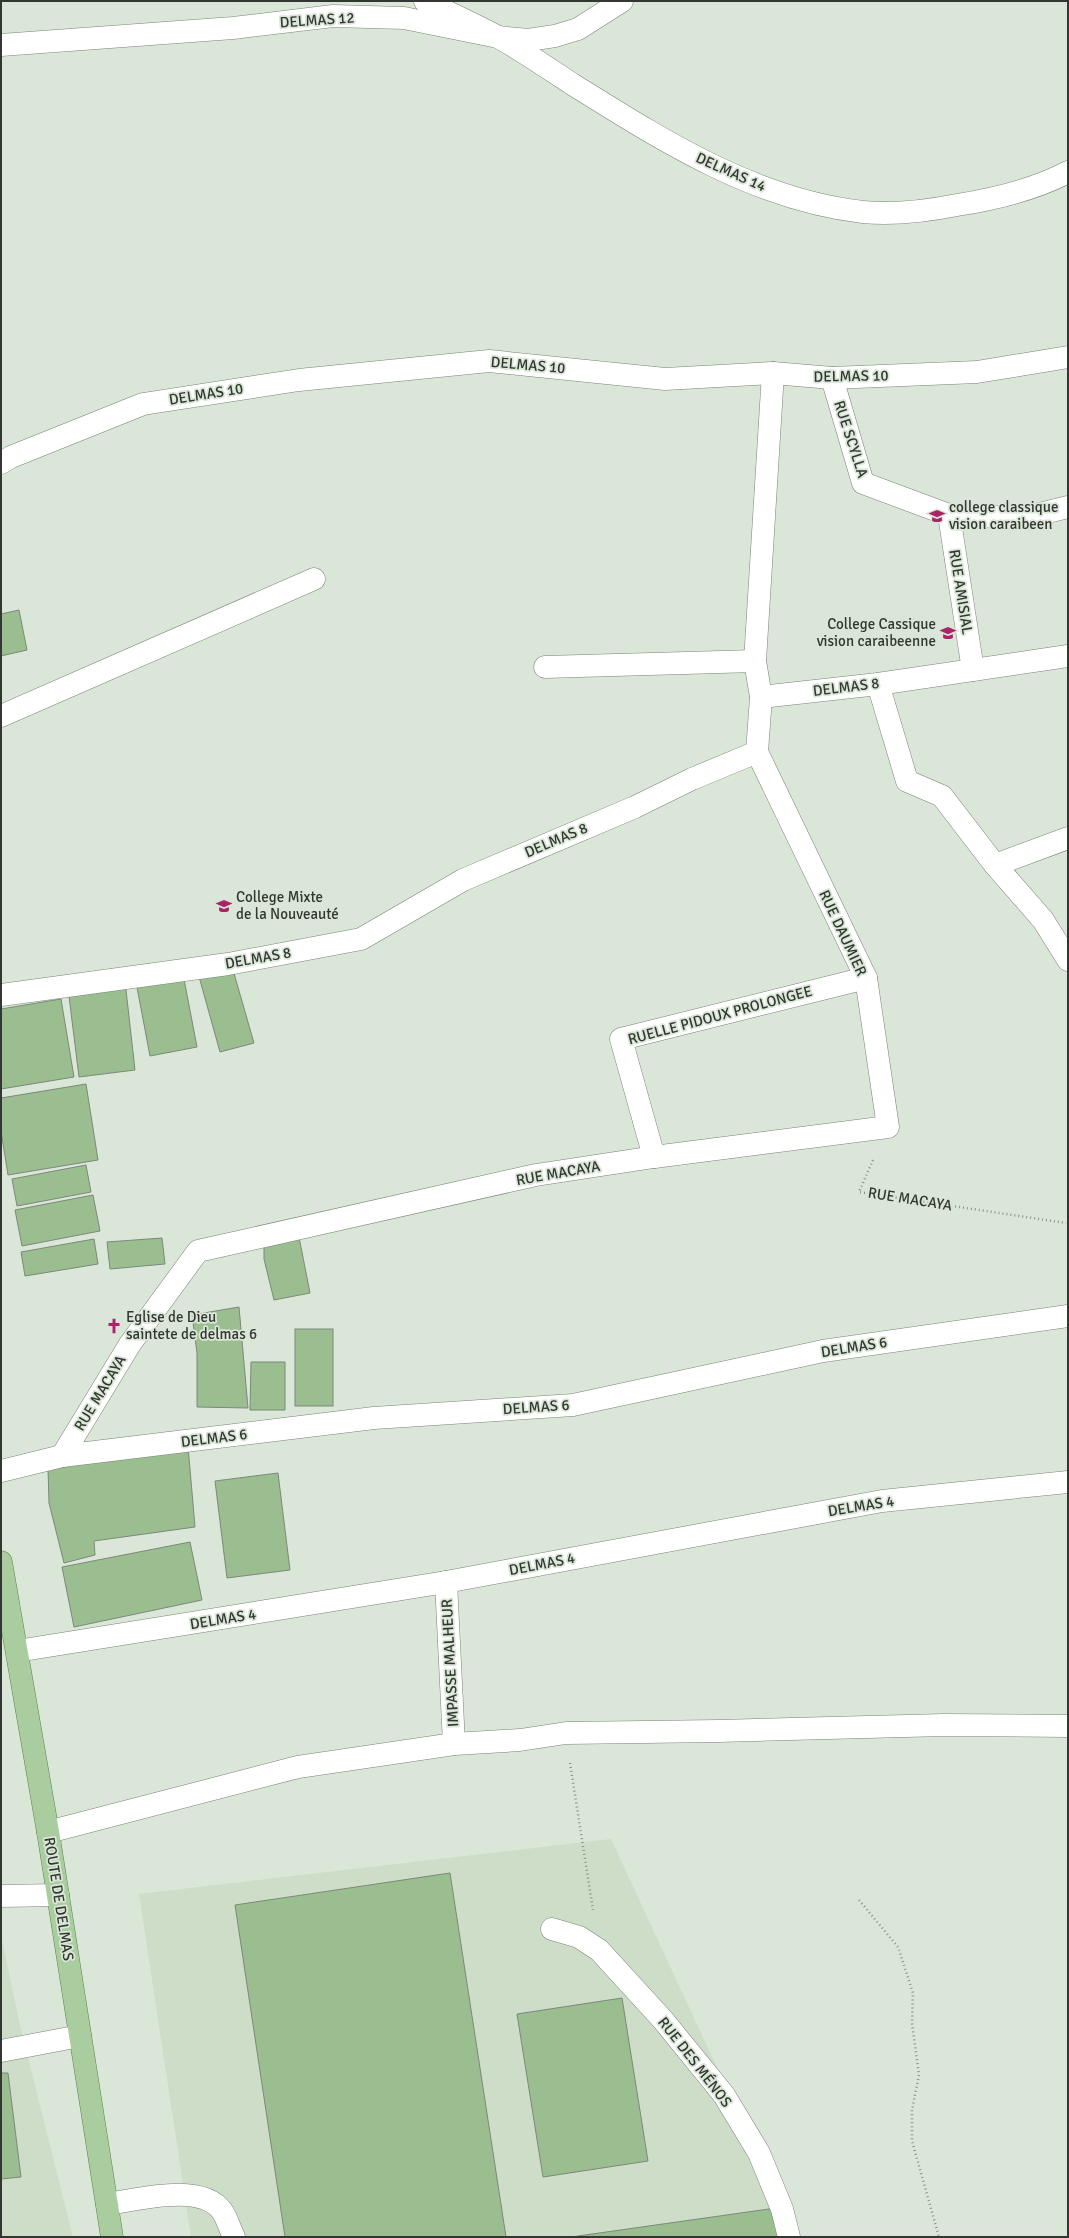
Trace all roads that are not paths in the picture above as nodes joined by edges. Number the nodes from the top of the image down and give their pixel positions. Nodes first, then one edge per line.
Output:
1 (425, 1) edge
2 (622, 1) edge
3 (498, 37) junction
4 (1, 45) edge
5 (1068, 172) edge
6 (1068, 357) edge
7 (773, 373) junction
8 (832, 378) junction
9 (1, 464) edge
10 (1068, 507) edge
11 (949, 515) junction
12 (314, 579) dead end
13 (1068, 656) edge
14 (755, 661) junction
15 (545, 668) dead end
16 (973, 670) junction
17 (878, 684) junction
18 (761, 697) junction
19 (1, 716) edge
20 (757, 752) junction
21 (1068, 838) edge
22 (995, 865) junction
23 (1068, 960) edge
24 (866, 978) junction
25 (1, 995) edge
26 (888, 1127) joint
27 (654, 1157) junction
28 (1068, 1316) edge
29 (62, 1456) junction
30 (1, 1471) edge
31 (1068, 1482) edge
32 (1, 1562) edge
33 (446, 1582) junction
34 (17, 1651) junction
35 (1068, 1726) edge
36 (454, 1744) junction
37 (48, 1832) junction
38 (58, 1895) junction
39 (1, 1896) edge
40 (552, 1929) dead end
41 (80, 2036) junction
42 (1, 2051) edge
43 (106, 2204) junction
44 (112, 2237) edge
45 (234, 2237) edge
46 (789, 2237) edge

1 - 3 street, DELMAS 14
2 - 3 street, DELMAS 12
3 - 4 street, DELMAS 12
3 - 5 street, DELMAS 14
6 - 8 street, DELMAS 10
7 - 8 street, DELMAS 10
7 - 9 street, DELMAS 10
7 - 14 street
8 - 11 street, RUE SCYLLA
10 - 11 street, RUE SCYLLA
11 - 16 street, RUE AMISIAL
12 - 19 street
13 - 16 street, DELMAS 8
14 - 15 street
14 - 18 street
16 - 17 street, DELMAS 8
17 - 18 street, DELMAS 8
17 - 22 street
18 - 20 street
20 - 24 street, RUE DAUMIER
20 - 25 street, DELMAS 8
21 - 22 street
22 - 23 street
24 - 26 street, RUE DAUMIER
24 - 27 street, RUELLE PIDOUX PROLONGEE
26 - 27 street, RUE MACAYA
27 - 29 street, RUE MACAYA
28 - 29 street, DELMAS 6
29 - 30 street, DELMAS 6
31 - 33 street, DELMAS 4
32 - 34 main road, ROUTE DE DELMAS
33 - 34 street, DELMAS 4
33 - 36 street, IMPASSE MALHEUR
34 - 37 main road, ROUTE DE DELMAS
35 - 36 street
36 - 37 street
37 - 38 main road, ROUTE DE DELMAS
38 - 39 street
38 - 41 main road, ROUTE DE DELMAS
40 - 46 street, RUE DES MÉNOS
41 - 42 street
41 - 43 main road, ROUTE DE DELMAS
43 - 44 main road, ROUTE DE DELMAS
43 - 45 street

